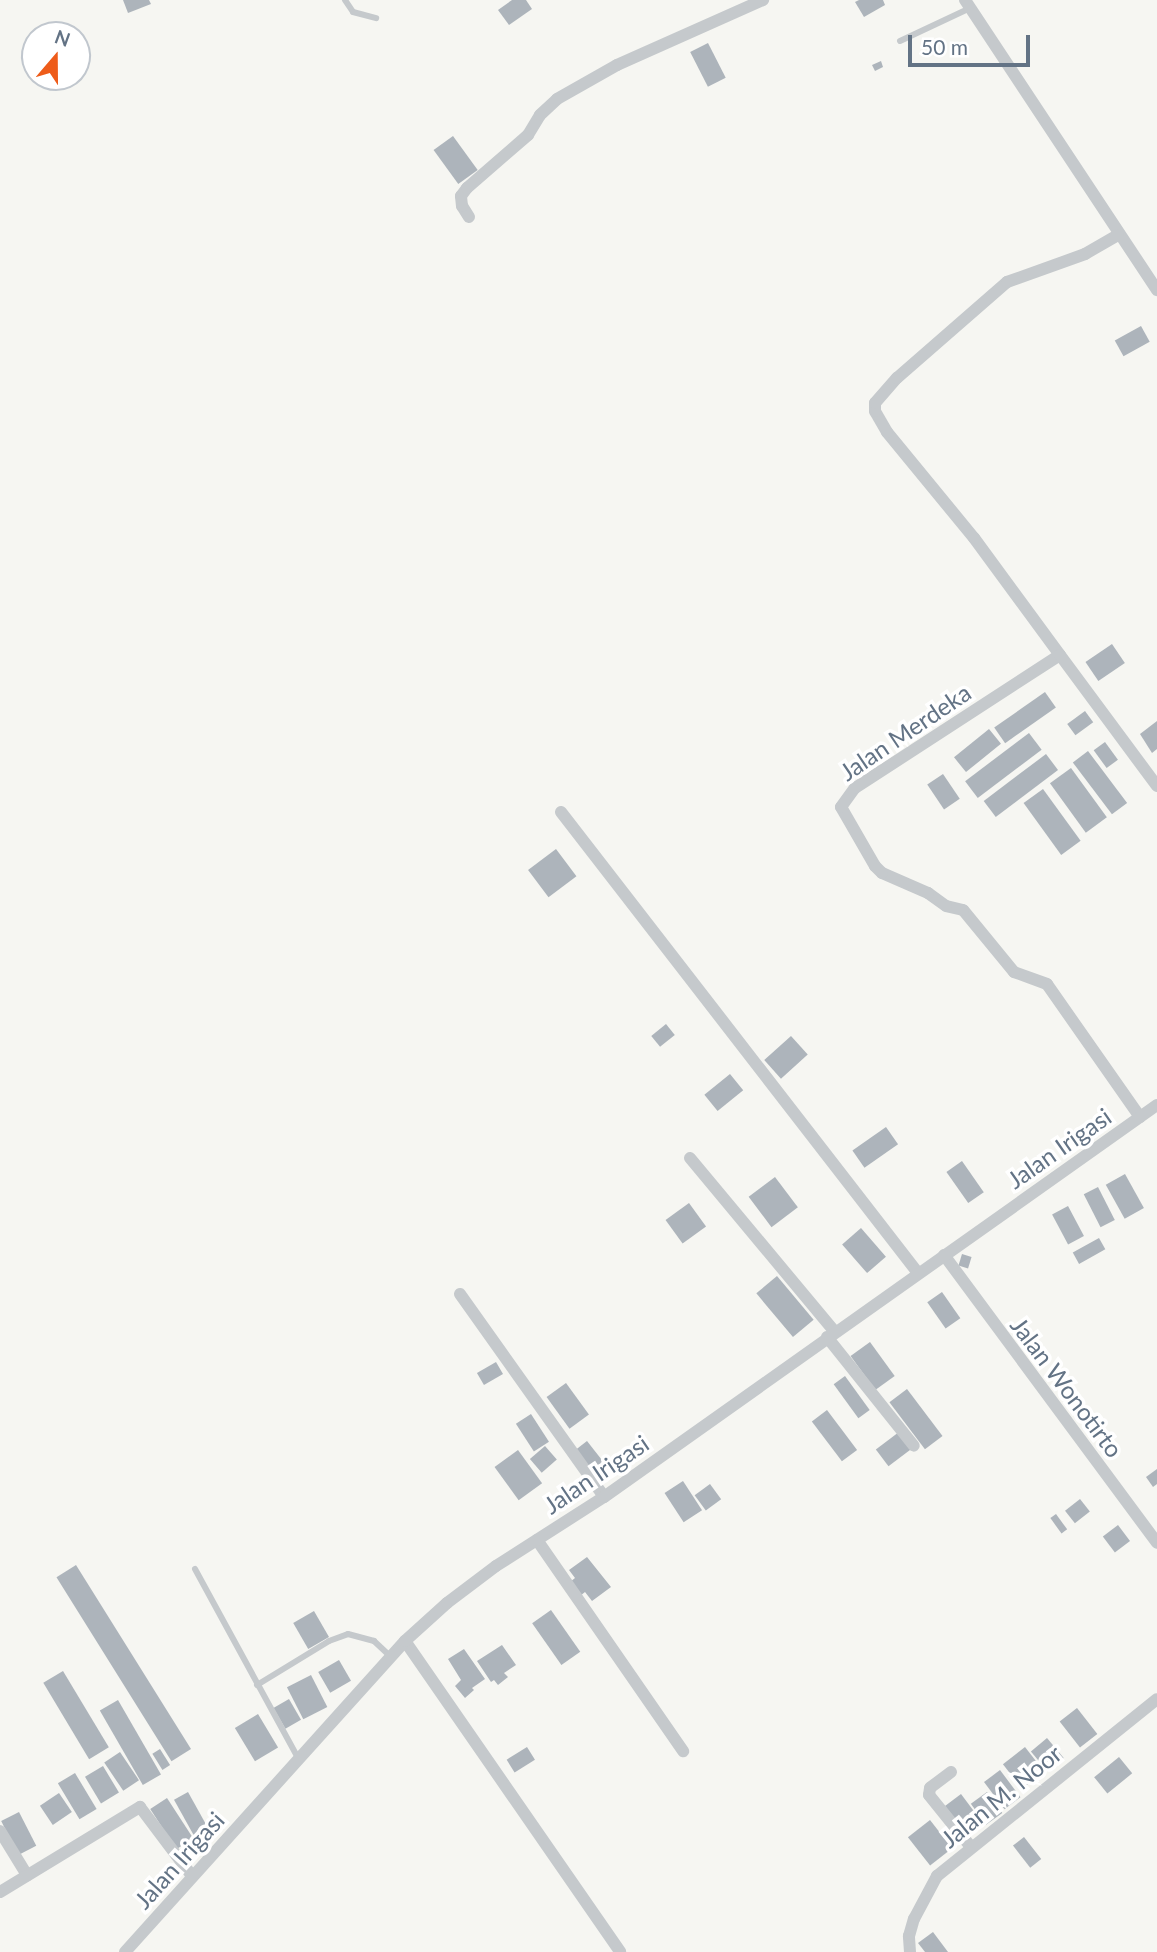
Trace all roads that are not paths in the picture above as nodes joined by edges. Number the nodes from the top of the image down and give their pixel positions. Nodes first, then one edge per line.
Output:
1 (345, 0) edge
2 (763, 0) edge
3 (969, 4) edge
4 (376, 18) dead end
5 (900, 41) dead end
6 (469, 217) dead end
7 (1118, 235) junction
8 (1156, 287) edge
9 (1060, 655) junction
10 (1157, 786) edge
11 (561, 812) dead end
12 (1157, 1105) edge
13 (1140, 1117) junction
14 (690, 1158) dead end
15 (944, 1255) junction
16 (918, 1273) junction
17 (460, 1294) dead end
18 (831, 1334) junction
19 (914, 1446) dead end
20 (604, 1497) junction
21 (537, 1540) junction
22 (1157, 1544) edge
23 (195, 1569) dead end
24 (405, 1641) junction
25 (391, 1657) junction
26 (257, 1685) junction
27 (1157, 1699) edge
28 (683, 1752) dead end
29 (298, 1759) junction
30 (951, 1772) dead end
31 (0, 1831) edge
32 (971, 1847) junction
33 (27, 1875) junction
34 (192, 1876) junction
35 (0, 1892) edge
36 (125, 1952) edge
37 (620, 1952) edge
38 (910, 1952) edge

1 - 4 lane
2 - 6 street
3 - 5 lane
3 - 7 street
7 - 8 street
7 - 9 street
9 - 10 street
9 - 13 street, Jalan Merdeka
11 - 16 street
12 - 13 street, Jalan Irigasi
13 - 15 street, Jalan Irigasi
14 - 18 street
15 - 16 street, Jalan Irigasi
15 - 22 street, Jalan Wonotirto
16 - 18 street, Jalan Irigasi
17 - 20 street
18 - 19 street
18 - 20 street, Jalan Irigasi
20 - 21 street, Jalan Irigasi
21 - 24 street, Jalan Irigasi
21 - 28 street
23 - 26 lane
24 - 25 street, Jalan Irigasi
24 - 37 street
25 - 26 lane
25 - 29 street, Jalan Irigasi
26 - 29 lane
27 - 32 street, Jalan M. Noor
29 - 34 street, Jalan Irigasi
30 - 32 street
31 - 33 street
32 - 38 street, Jalan M. Noor
33 - 34 street
33 - 35 street
34 - 36 street, Jalan Irigasi

